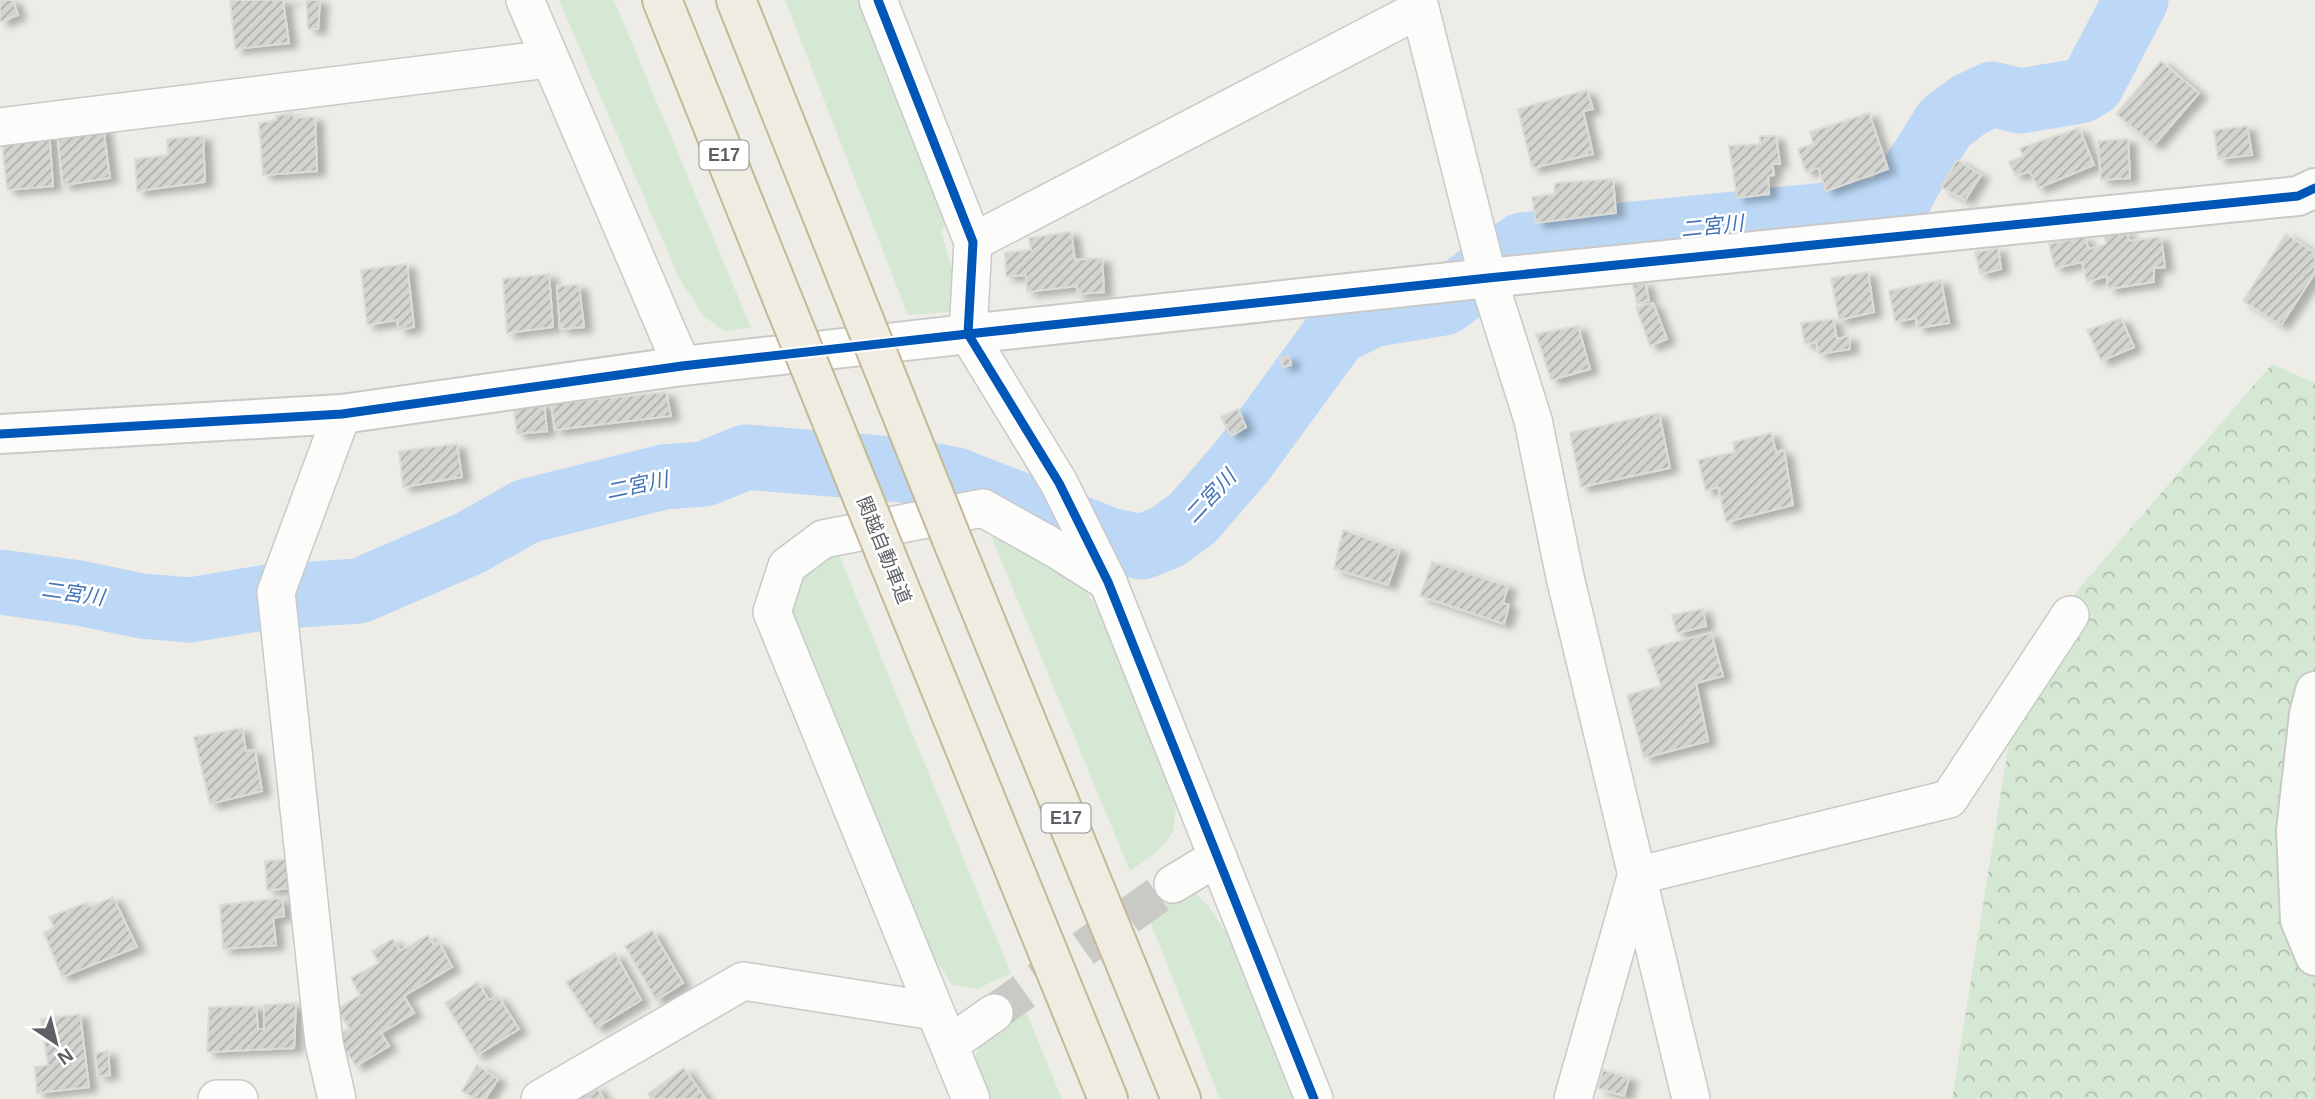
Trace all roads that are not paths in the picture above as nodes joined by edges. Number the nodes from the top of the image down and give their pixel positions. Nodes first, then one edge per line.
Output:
1 (525, 0) edge
2 (662, 0) edge
3 (736, 0) edge
4 (878, 0) edge
5 (1419, 5) edge
6 (549, 59) junction
7 (0, 127) edge
8 (2315, 188) edge
9 (973, 242) junction
10 (1488, 278) junction
11 (968, 334) junction
12 (681, 366) junction
13 (342, 414) junction
14 (0, 434) edge
15 (1108, 583) junction
16 (2070, 615) dead end
17 (2315, 691) edge
18 (1218, 857) junction
19 (1636, 876) junction
20 (1173, 884) tunnel mouth
21 (2315, 956) edge
22 (933, 1010) junction
23 (995, 1013) tunnel mouth
24 (950, 1044) junction
25 (217, 1099) edge
26 (239, 1099) edge
27 (337, 1099) edge
28 (540, 1099) edge
29 (971, 1099) edge
30 (1108, 1099) edge
31 (1181, 1099) edge
32 (1314, 1099) edge
33 (1573, 1099) edge
34 (1691, 1099) edge

1 - 6 street
2 - 30 highway, 関越自動車道 / E17, bridge
3 - 31 highway, E17, bridge
4 - 9 street
5 - 9 street
5 - 10 street
6 - 7 street
6 - 12 street
8 - 10 street
9 - 11 street
10 - 11 street
10 - 19 street
11 - 12 street
11 - 15 street
12 - 13 street
13 - 14 street
13 - 27 street
15 - 18 street
15 - 22 street
16 - 19 street
17 - 21 street
18 - 20 street
18 - 32 street
19 - 33 street
19 - 34 street
22 - 24 street
22 - 28 street
23 - 24 street
24 - 29 street
25 - 26 street

